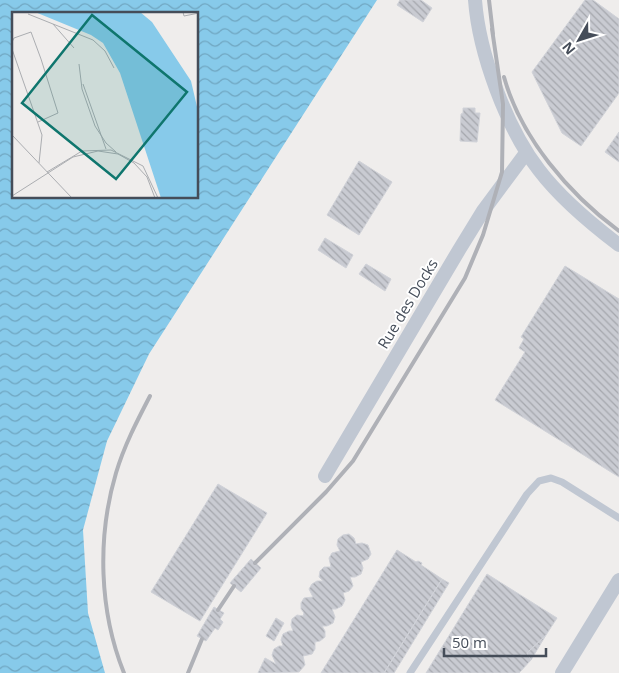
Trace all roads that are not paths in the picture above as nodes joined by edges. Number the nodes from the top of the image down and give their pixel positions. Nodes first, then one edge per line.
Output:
1 (475, 0) edge
2 (526, 153) junction
3 (619, 245) edge
4 (325, 476) dead end
5 (619, 518) edge
6 (619, 580) edge
7 (410, 673) edge
8 (562, 673) edge

1 - 2 street
2 - 3 street
2 - 4 street, Rue des Docks
5 - 7 lane
6 - 8 street

